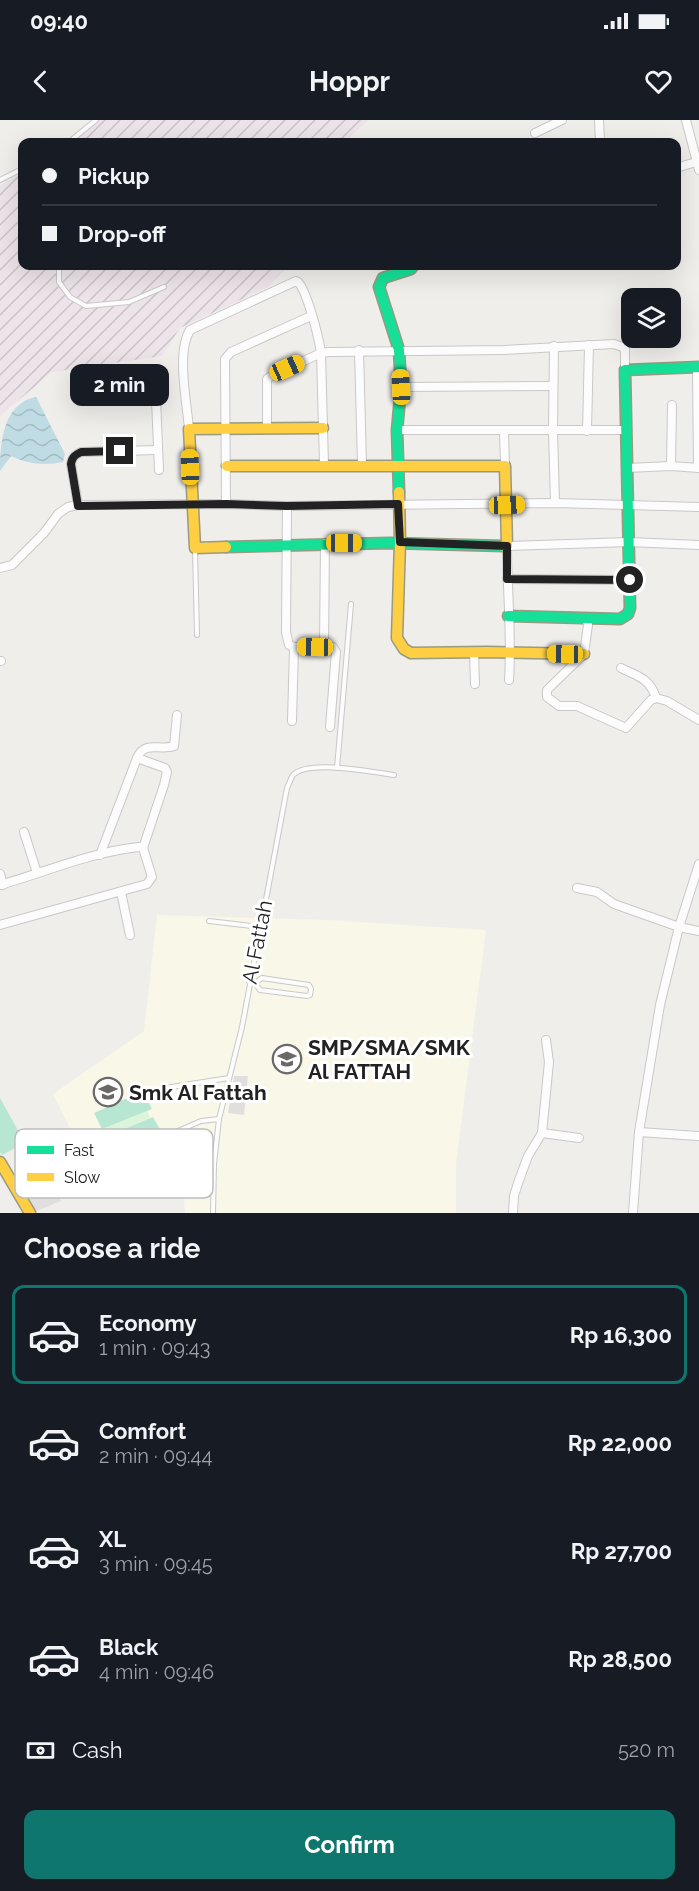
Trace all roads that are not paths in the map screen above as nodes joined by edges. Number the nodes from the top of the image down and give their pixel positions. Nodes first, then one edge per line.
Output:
1 (96, 120) edge
2 (562, 120) edge
3 (599, 120) edge
4 (686, 120) edge
5 (535, 133) dead end
6 (74, 138) edge
7 (600, 138) edge
8 (696, 162) junction
9 (681, 166) edge
10 (699, 170) edge
11 (18, 171) edge
12 (0, 180) edge
13 (59, 270) edge
14 (408, 270) edge
15 (164, 286) dead end
16 (311, 316) junction
17 (589, 345) junction
18 (554, 346) junction
19 (359, 350) junction
20 (399, 350) junction
21 (321, 353) junction
22 (698, 367) edge
23 (625, 370) junction
24 (155, 376) dead end
25 (553, 386) junction
26 (401, 387) junction
27 (672, 405) dead end
28 (226, 428) junction
29 (267, 428) junction
30 (189, 429) junction
31 (323, 429) junction
32 (398, 430) junction
33 (553, 430) junction
34 (626, 430) junction
35 (504, 431) junction
36 (588, 431) junction
37 (158, 450) junction
38 (324, 465) junction
39 (362, 465) junction
40 (227, 466) junction
41 (398, 466) junction
42 (505, 466) junction
43 (671, 466) junction
44 (627, 468) junction
45 (698, 468) edge
46 (159, 470) dead end
47 (555, 503) junction
48 (226, 504) junction
49 (398, 504) junction
50 (191, 505) junction
51 (507, 505) junction
52 (78, 506) junction
53 (287, 506) junction
54 (627, 506) junction
55 (699, 507) edge
56 (400, 542) junction
57 (628, 542) junction
58 (325, 543) junction
59 (286, 545) junction
60 (699, 545) edge
61 (507, 546) junction
62 (195, 548) junction
63 (0, 568) edge
64 (507, 579) junction
65 (630, 580) junction
66 (351, 604) dead end
67 (508, 616) junction
68 (586, 618) junction
69 (197, 635) dead end
70 (294, 647) junction
71 (324, 647) junction
72 (474, 653) junction
73 (511, 653) junction
74 (584, 654) junction
75 (621, 668) dead end
76 (509, 680) dead end
77 (475, 684) dead end
78 (656, 698) junction
79 (177, 715) dead end
80 (699, 720) edge
81 (292, 721) dead end
82 (330, 727) dead end
83 (137, 758) junction
84 (337, 768) junction
85 (394, 775) dead end
86 (24, 832) dead end
87 (143, 848) junction
88 (99, 855) junction
89 (699, 864) edge
90 (37, 873) junction
91 (0, 874) edge
92 (1, 885) edge
93 (577, 888) dead end
94 (121, 892) junction
95 (209, 921) dead end
96 (0, 925) edge
97 (260, 927) junction
98 (679, 927) junction
99 (699, 931) edge
100 (130, 935) dead end
101 (249, 982) junction
102 (255, 982) junction
103 (546, 1040) dead end
104 (229, 1078) junction
105 (165, 1088) dead end
106 (219, 1119) junction
107 (183, 1129) edge
108 (639, 1131) junction
109 (542, 1133) junction
110 (698, 1136) edge
111 (579, 1138) dead end
112 (0, 1162) edge
113 (5, 1181) edge
114 (15, 1194) edge
115 (18, 1198) edge
116 (30, 1213) edge
117 (213, 1213) edge
118 (513, 1213) edge
119 (633, 1213) edge

1 - 6 lane
2 - 5 street
3 - 7 street
4 - 8 street
8 - 9 street
8 - 10 street
11 - 12 lane
13 - 15 lane
14 - 20 street
16 - 21 street
16 - 28 street
16 - 30 street
17 - 18 street
17 - 23 street
17 - 36 street
18 - 20 street
18 - 25 street
19 - 20 street
19 - 21 street
19 - 39 street
20 - 26 street
21 - 29 street
21 - 31 street
22 - 23 street
22 - 45 street
23 - 34 street
24 - 37 street
25 - 26 street
25 - 33 street
26 - 32 street
27 - 43 street
28 - 29 street
28 - 30 street
28 - 40 street
29 - 31 street
30 - 50 street
31 - 38 street
32 - 35 street
32 - 41 street
33 - 35 street
33 - 36 street
33 - 47 street
34 - 36 street
34 - 44 street
35 - 42 street
37 - 46 street
37 - 52 street
38 - 39 street
38 - 40 street
39 - 41 street
40 - 48 street
41 - 42 street
41 - 49 street
42 - 51 street
43 - 44 street
43 - 45 street
44 - 54 street
47 - 51 street
47 - 54 street
48 - 50 street
48 - 53 street
49 - 51 street
49 - 53 street
49 - 56 street
50 - 52 street
50 - 62 street
51 - 61 street
52 - 63 street
53 - 59 street
54 - 55 street
54 - 57 street
56 - 58 street
56 - 61 street
56 - 72 street
57 - 60 street
57 - 61 street
57 - 65 street
58 - 59 street
58 - 71 street
59 - 62 street
59 - 70 street
61 - 64 street
62 - 69 lane
64 - 65 street
64 - 67 street
65 - 68 street
66 - 84 lane
67 - 68 street
67 - 73 street
68 - 74 street
70 - 71 street
70 - 81 street
71 - 82 street
72 - 73 street
72 - 77 street
73 - 74 street
73 - 76 street
74 - 78 street
75 - 78 street
78 - 80 street
79 - 83 street
83 - 87 street
83 - 88 street
84 - 85 lane, Al Fattah
84 - 97 lane, Al Fattah
86 - 90 street
87 - 88 street
87 - 94 street
88 - 90 street
89 - 98 street
90 - 92 street
91 - 92 street
93 - 98 street
94 - 96 street
94 - 100 street
95 - 97 lane
97 - 101 lane, Al Fattah
98 - 99 street
98 - 108 street
101 - 102 lane
101 - 104 lane, Al Fattah
102 - 102 lane
103 - 109 street
104 - 105 lane
104 - 106 lane, Al Fattah
106 - 107 lane
106 - 117 lane, Al Fattah
108 - 110 street
108 - 119 street
109 - 111 street
109 - 118 street
112 - 113 street
113 - 114 street
115 - 116 street

